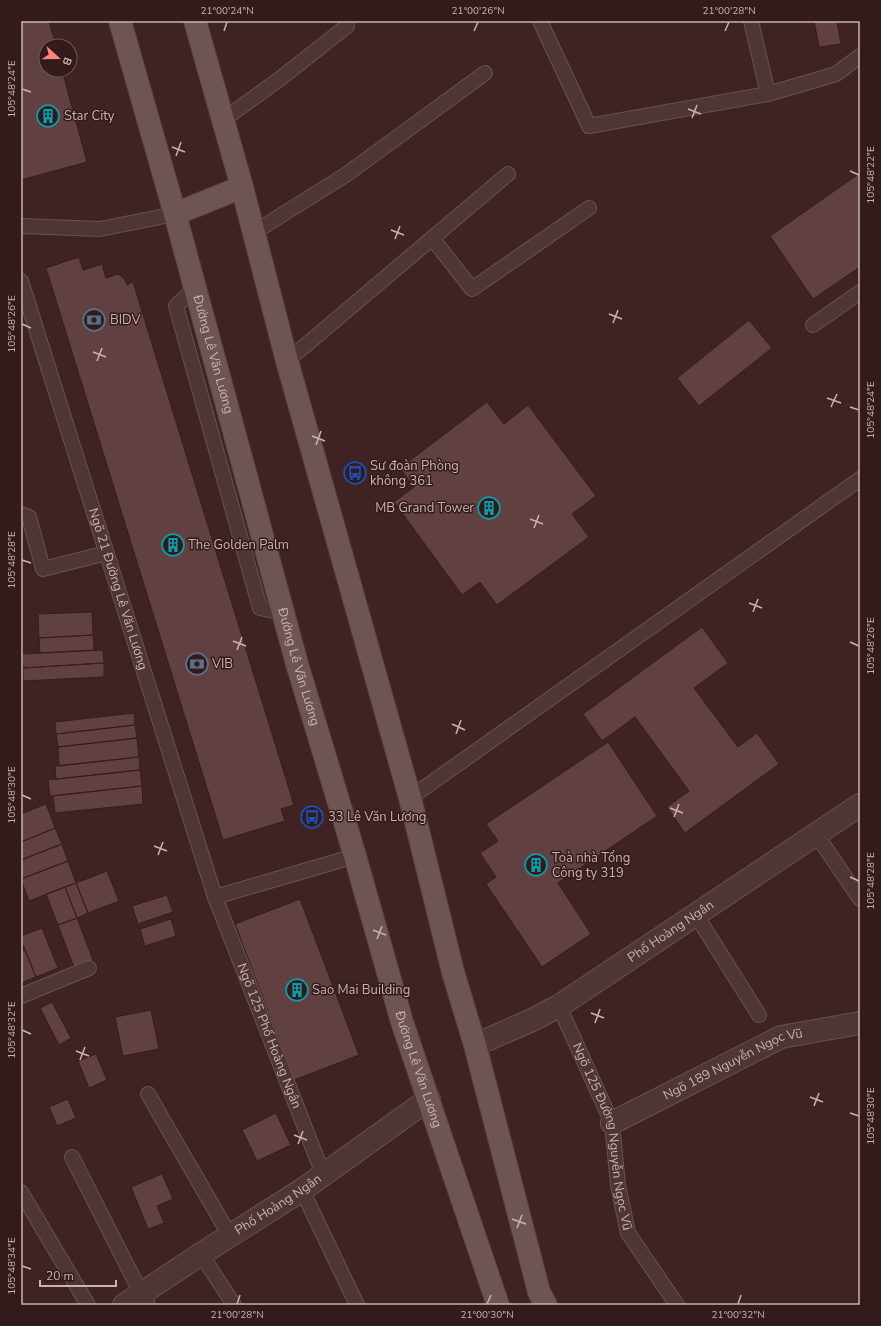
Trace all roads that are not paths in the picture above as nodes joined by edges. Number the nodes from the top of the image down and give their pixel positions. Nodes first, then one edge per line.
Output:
1 (120, 21) edge
2 (195, 21) edge
3 (540, 21) edge
4 (751, 21) edge
5 (347, 26) dead end
6 (860, 56) edge
7 (485, 73) dead end
8 (768, 94) junction
9 (223, 120) junction
10 (508, 174) dead end
11 (242, 188) junction
12 (589, 208) dead end
13 (175, 214) junction
14 (21, 226) edge
15 (253, 233) junction
16 (432, 238) junction
17 (21, 281) edge
18 (860, 292) edge
19 (813, 325) dead end
20 (287, 361) junction
21 (860, 479) edge
22 (21, 514) edge
23 (107, 553) junction
24 (410, 798) junction
25 (860, 805) edge
26 (816, 834) junction
27 (355, 856) junction
28 (215, 898) junction
29 (860, 899) edge
30 (696, 915) junction
31 (89, 968) dead end
32 (21, 996) edge
33 (559, 1006) junction
34 (759, 1015) dead end
35 (860, 1023) edge
36 (474, 1045) junction
37 (148, 1094) dead end
38 (429, 1099) junction
39 (612, 1123) junction
40 (72, 1157) dead end
41 (323, 1174) junction
42 (302, 1190) junction
43 (21, 1192) edge
44 (230, 1236) junction
45 (201, 1254) junction
46 (138, 1301) edge
47 (88, 1305) edge
48 (234, 1305) edge
49 (357, 1305) edge
50 (498, 1305) edge
51 (546, 1305) edge
52 (677, 1305) edge

1 - 13 main road, Đường Lê Văn Lương
2 - 9 main road
3 - 8 lane
4 - 8 lane
5 - 9 lane
6 - 8 lane
7 - 15 lane
9 - 11 main road
10 - 16 lane
11 - 13 main road
11 - 15 main road
12 - 16 lane
13 - 14 lane
13 - 27 main road, Đường Lê Văn Lương
15 - 20 main road
16 - 20 lane
17 - 23 lane, Ngõ 21 Đường Lê Văn Lương
18 - 19 lane
20 - 24 main road
21 - 24 lane
22 - 23 lane
23 - 28 lane, Ngõ 21 Đường Lê Văn Lương
24 - 36 main road
25 - 26 street, Phố Hoàng Ngân
26 - 29 lane
26 - 30 street, Phố Hoàng Ngân
27 - 28 lane
27 - 38 main road, Đường Lê Văn Lương
28 - 41 lane, Ngõ 125 Phố Hoàng Ngân
30 - 33 street, Phố Hoàng Ngân
30 - 34 lane
31 - 32 lane
33 - 36 street, Phố Hoàng Ngân
33 - 39 lane, Ngõ 125 Đường Nguyễn Ngọc Vũ
35 - 39 street, Ngõ 189 Nguyễn Ngọc Vũ
36 - 51 main road
37 - 44 lane
38 - 41 street, Phố Hoàng Ngân
38 - 50 main road, Đường Lê Văn Lương
39 - 52 lane, Ngõ 125 Đường Nguyễn Ngọc Vũ
40 - 46 lane
41 - 42 street, Phố Hoàng Ngân
42 - 44 street, Phố Hoàng Ngân
42 - 49 lane
43 - 47 lane
44 - 45 street, Phố Hoàng Ngân
45 - 46 street, Phố Hoàng Ngân
45 - 48 lane

